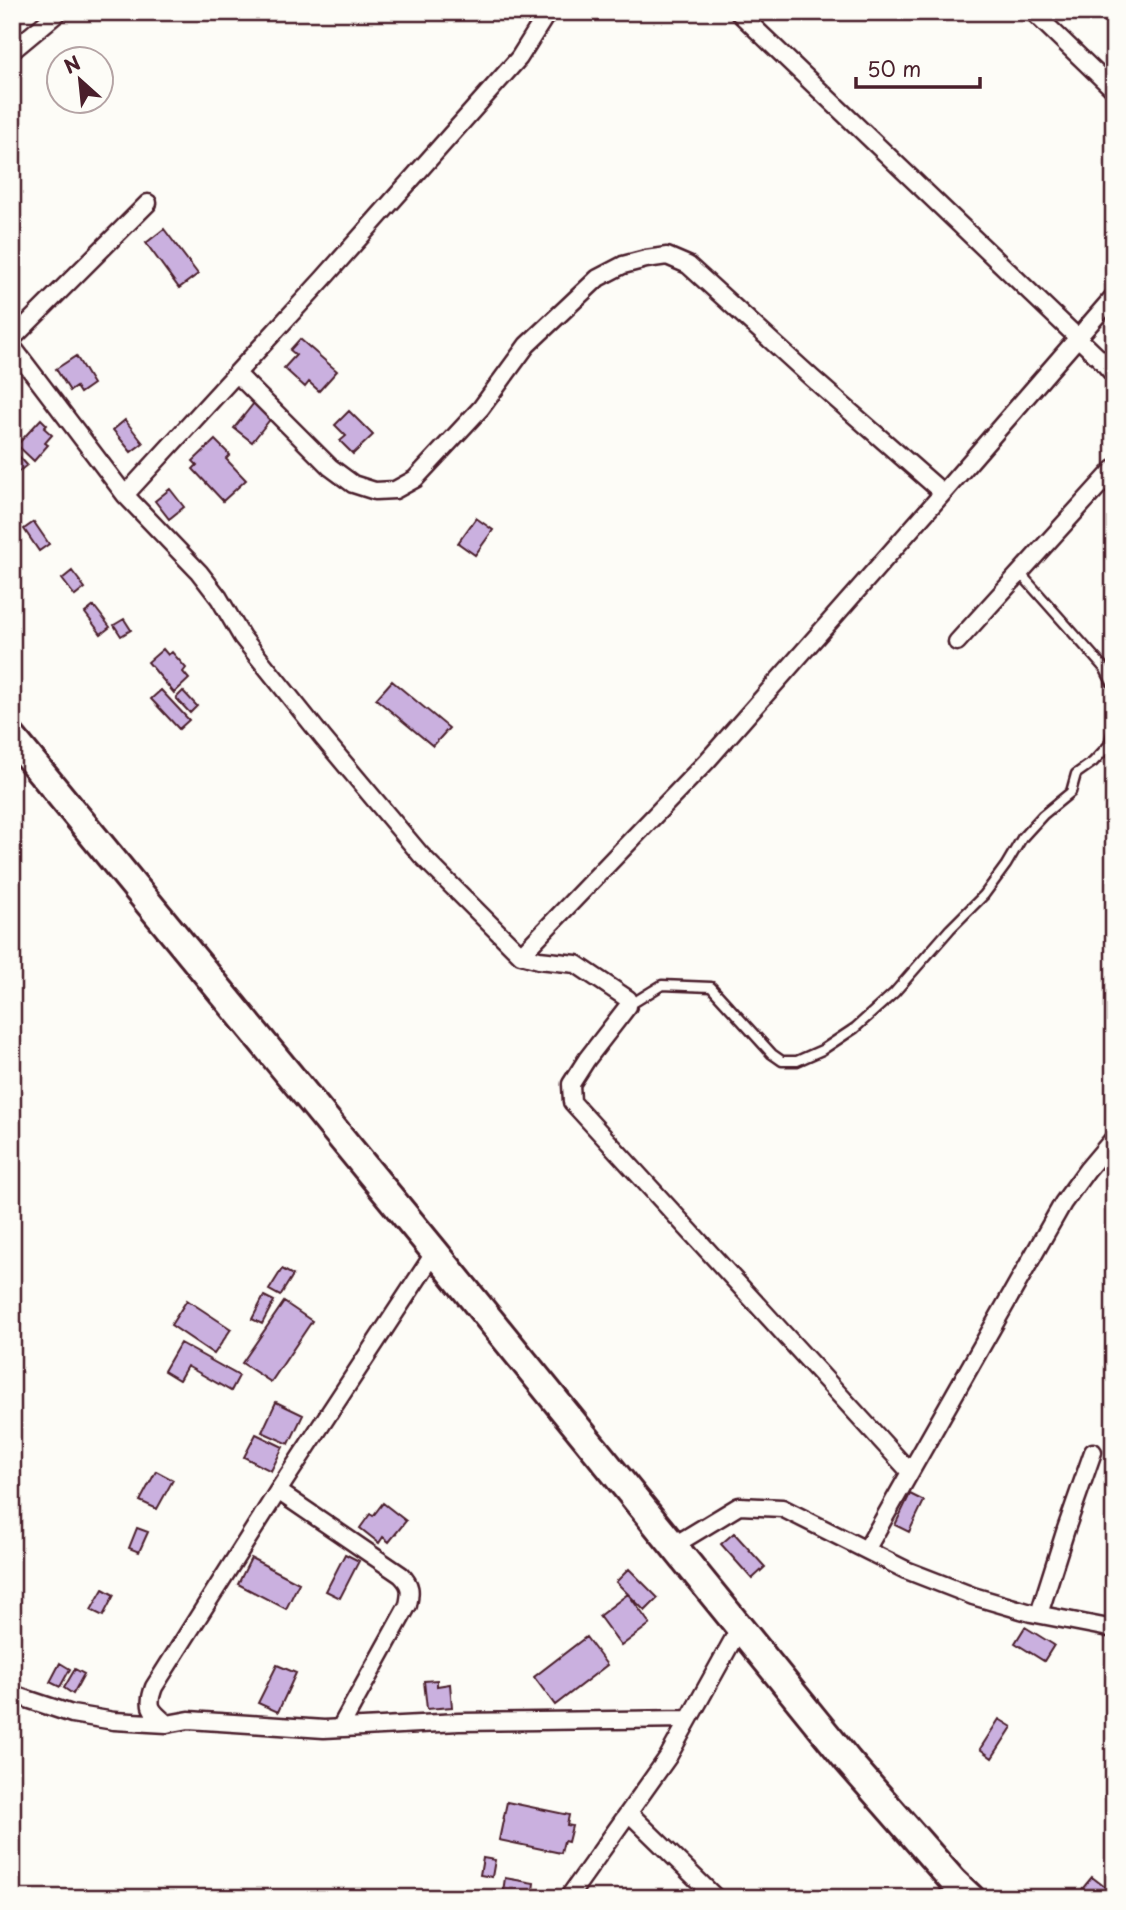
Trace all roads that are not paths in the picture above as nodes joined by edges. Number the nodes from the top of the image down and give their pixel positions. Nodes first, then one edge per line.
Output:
1 (59, 12) edge
2 (548, 12) edge
3 (738, 12) edge
4 (1033, 12) edge
5 (758, 18) edge
6 (12, 51) edge
7 (1114, 90) edge
8 (148, 204) dead end
9 (1114, 296) edge
10 (1077, 338) junction
11 (12, 340) edge
12 (12, 346) edge
13 (237, 374) junction
14 (1114, 375) edge
15 (1114, 469) edge
16 (943, 493) junction
17 (125, 495) junction
18 (1020, 573) junction
19 (957, 642) dead end
20 (1114, 687) edge
21 (1114, 726) edge
22 (12, 737) edge
23 (521, 955) junction
24 (628, 1006) junction
25 (1114, 1138) edge
26 (435, 1252) junction
27 (1093, 1452) dead end
28 (910, 1472) junction
29 (278, 1491) junction
30 (673, 1546) junction
31 (866, 1550) junction
32 (1039, 1614) junction
33 (740, 1627) junction
34 (1114, 1629) edge
35 (12, 1694) edge
36 (689, 1719) junction
37 (167, 1724) junction
38 (340, 1728) junction
39 (629, 1812) junction
40 (575, 1894) edge
41 (716, 1898) edge
42 (971, 1898) edge

1 - 6 street
2 - 13 street
3 - 5 street
4 - 7 street
5 - 10 street
8 - 11 street
9 - 10 street
10 - 14 street
10 - 16 street
12 - 17 street
13 - 16 street
13 - 17 street
15 - 18 street
16 - 23 street
17 - 23 street
18 - 19 street
18 - 20 lane
21 - 24 lane
22 - 26 main road
23 - 24 street
24 - 28 street
25 - 28 street
26 - 29 street
26 - 30 main road
27 - 32 street
28 - 31 street
29 - 37 street
29 - 38 street
30 - 31 street
30 - 33 main road
31 - 32 street
32 - 34 street
33 - 36 street
33 - 42 main road
35 - 37 street
36 - 38 street
36 - 39 street
37 - 38 street
39 - 40 street
39 - 41 street

